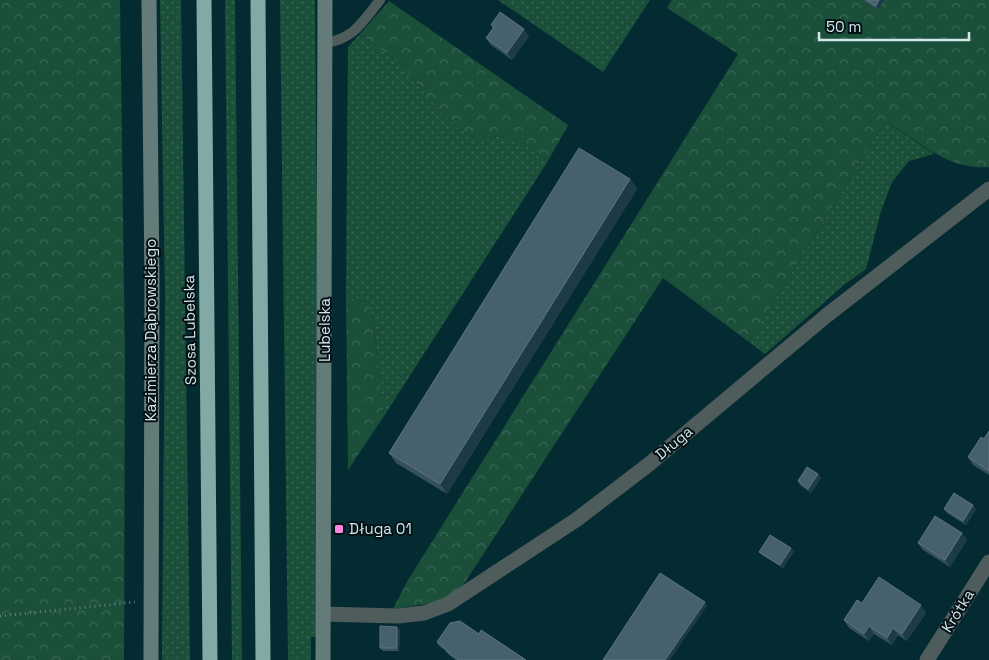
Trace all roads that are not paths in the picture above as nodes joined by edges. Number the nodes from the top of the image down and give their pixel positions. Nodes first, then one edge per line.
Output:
1 (149, 0) edge
2 (204, 0) edge
3 (258, 0) edge
4 (325, 0) edge
5 (380, 0) edge
6 (326, 43) junction
7 (989, 189) edge
8 (989, 562) edge
9 (323, 614) junction
10 (150, 660) edge
11 (210, 660) edge
12 (263, 660) edge
13 (323, 660) edge
14 (927, 660) edge

1 - 10 street, Kazimierza Dąbrowskiego
2 - 11 highway, Szosa Lubelska
3 - 12 highway
4 - 6 street, Lubelska
5 - 6 lane
6 - 9 street, Lubelska
7 - 9 street, Długa
8 - 14 street, Krótka
9 - 13 street, Lubelska

